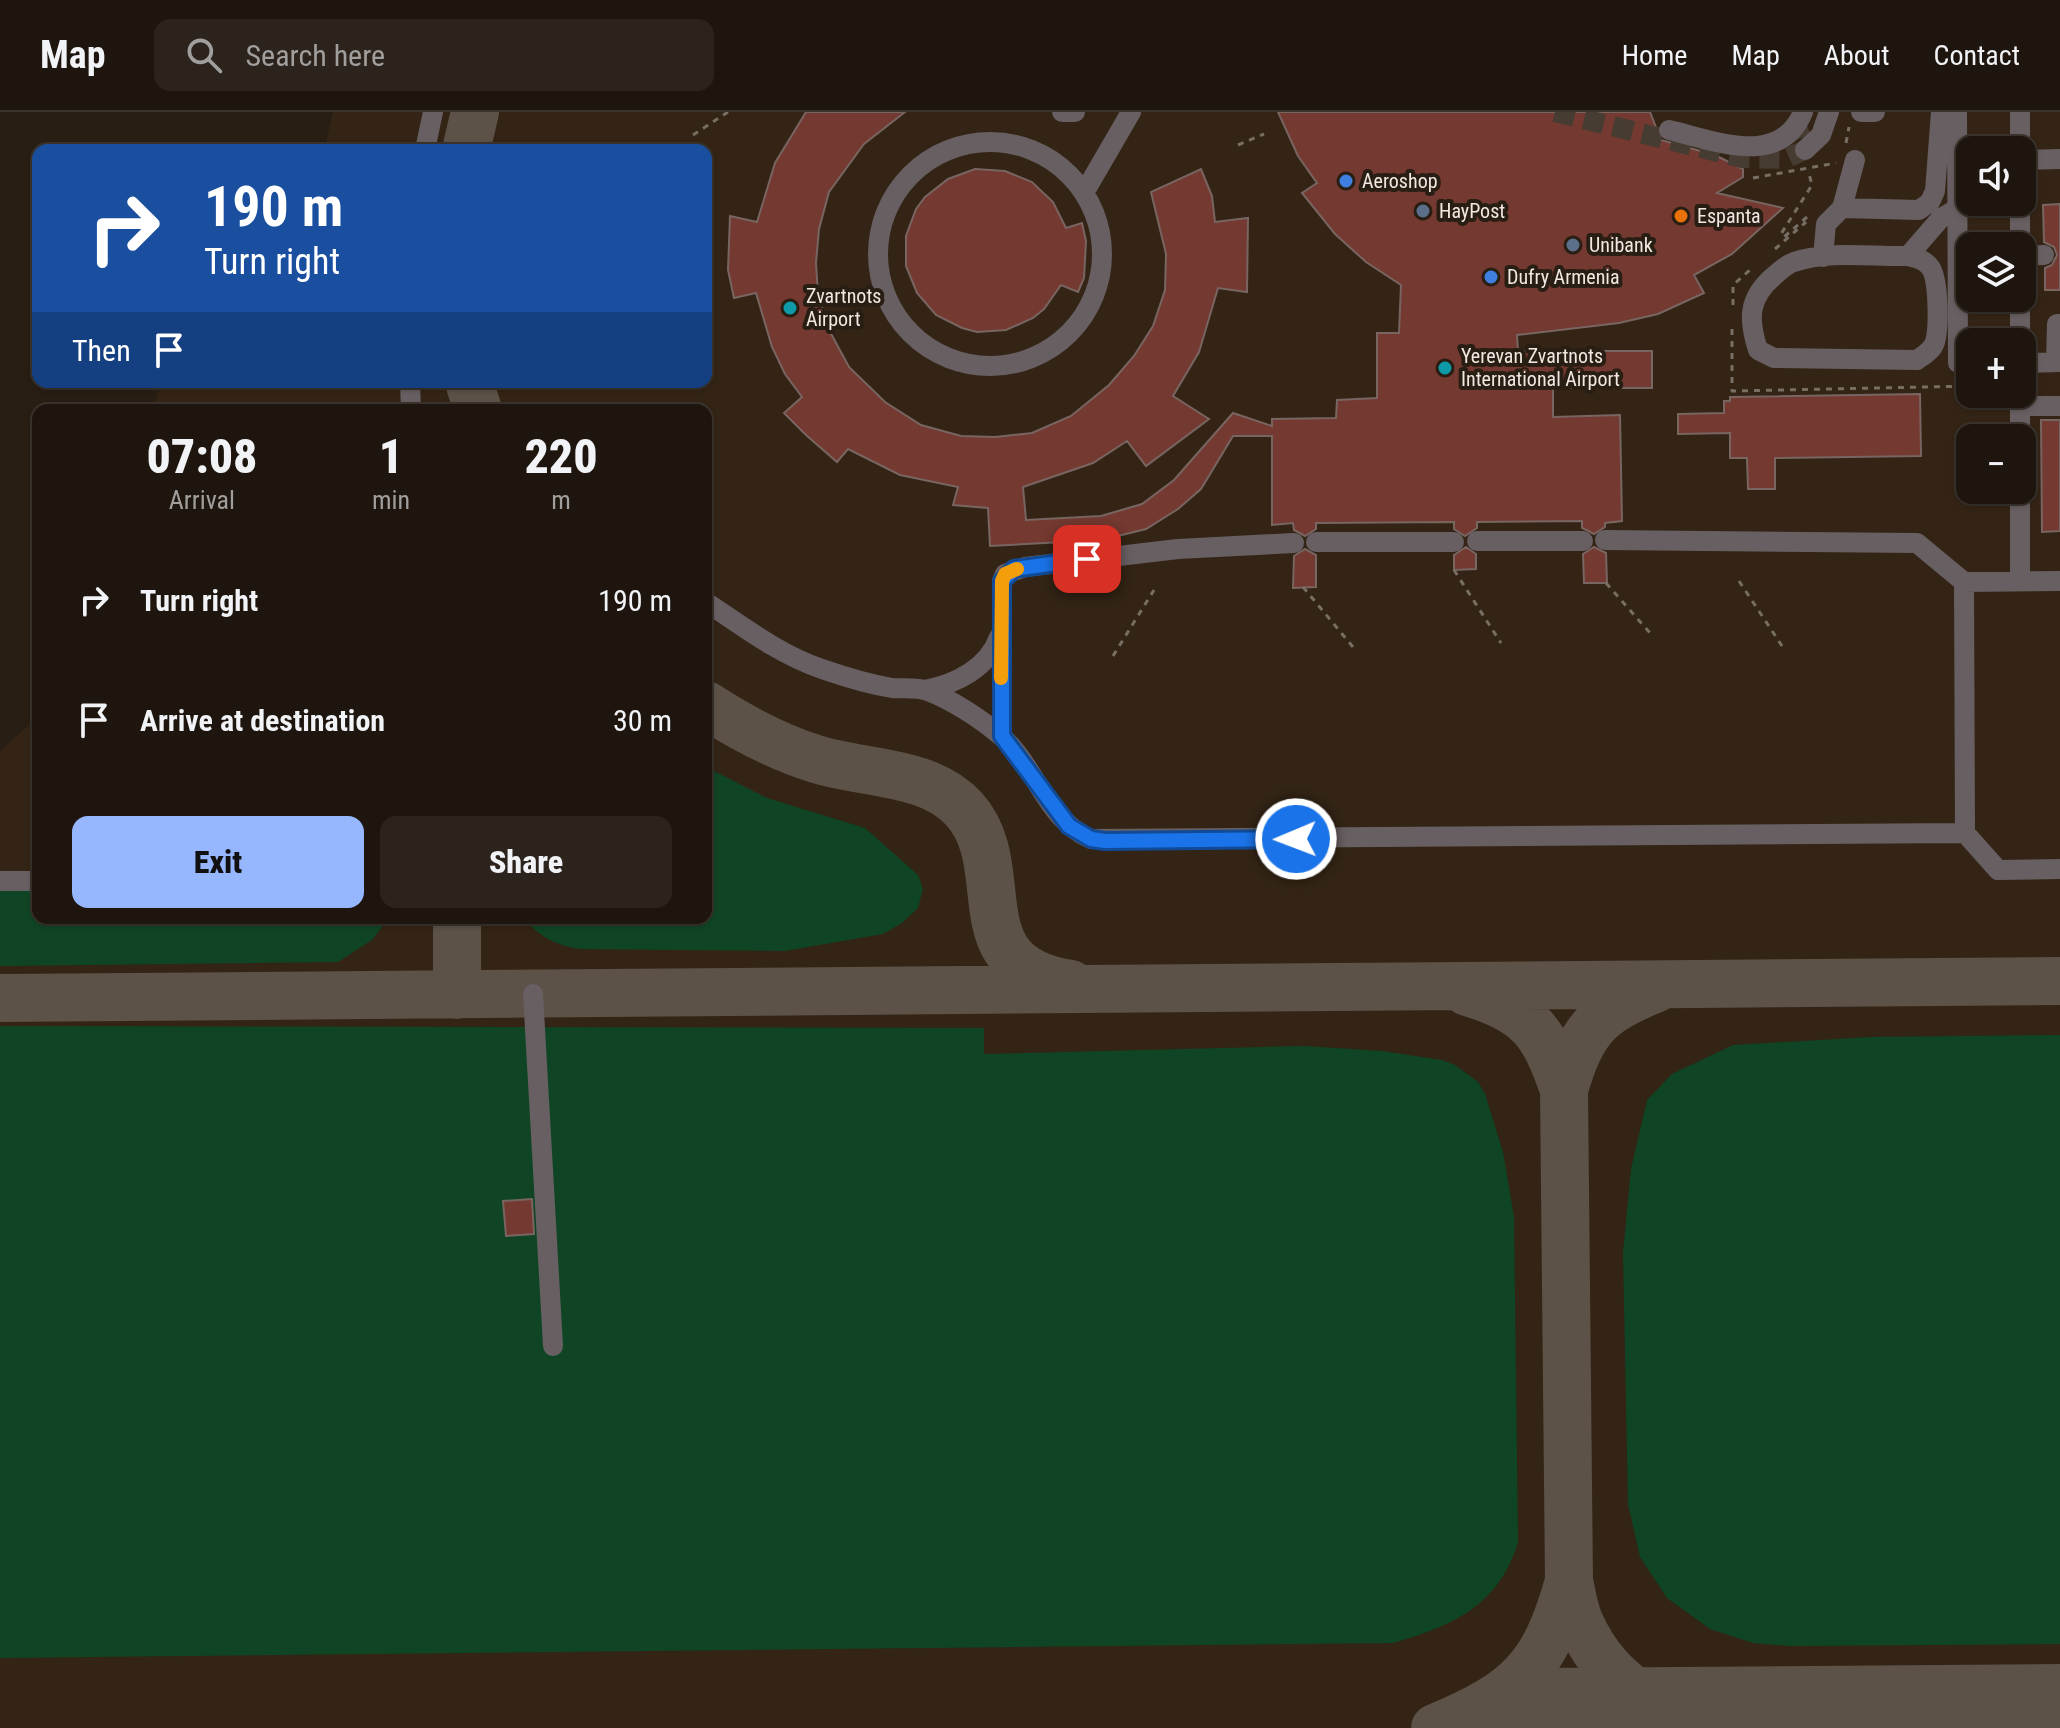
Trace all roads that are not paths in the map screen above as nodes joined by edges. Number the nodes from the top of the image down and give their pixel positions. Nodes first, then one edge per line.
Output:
1 (433, 112) edge
2 (1062, 112) edge
3 (1075, 112) edge
4 (1131, 112) edge
5 (1803, 112) edge
6 (1829, 112) edge
7 (1875, 112) edge
8 (1941, 112) edge
9 (1957, 112) edge
10 (2020, 112) edge
11 (1855, 116) edge
12 (1669, 130) dead end
13 (1957, 136) edge
14 (2020, 136) edge
15 (426, 144) edge
16 (1850, 155) road end
17 (2060, 159) edge
18 (1807, 160) road end
19 (2036, 160) edge
20 (1084, 193) junction
21 (1842, 208) junction
22 (1956, 209) edge
23 (1958, 216) edge
24 (2036, 255) edge
25 (2044, 255) dead end
26 (1908, 256) junction
27 (1823, 257) junction
28 (2060, 324) edge
29 (1963, 328) edge
30 (1917, 360) junction
31 (1956, 362) edge
32 (2058, 362) edge
33 (2036, 363) edge
34 (2036, 402) edge
35 (2060, 406) edge
36 (2020, 504) edge
37 (1605, 540) dead end
38 (1477, 541) dead end
39 (1583, 541) dead end
40 (1316, 542) dead end
41 (1454, 542) dead end
42 (1294, 543) dead end
43 (2020, 581) junction
44 (2060, 581) edge
45 (1964, 582) junction
46 (712, 606) edge
47 (1001, 631) junction
48 (925, 690) junction
49 (1002, 736) junction
50 (1965, 833) junction
51 (2060, 869) edge
52 (0, 881) edge
53 (32, 881) edge
54 (533, 994) dead end
55 (553, 1346) dead end

1 - 15 lane
2 - 3 lane
4 - 20 lane
5 - 12 lane, bridge
6 - 18 lane
7 - 11 lane
8 - 21 lane
9 - 13 lane
10 - 14 lane
16 - 21 lane
17 - 19 lane
20 - 20 lane
21 - 27 lane
22 - 26 lane
23 - 29 lane
24 - 25 lane
26 - 27 lane
26 - 30 lane
27 - 30 lane
28 - 32 lane
30 - 31 lane
32 - 33 lane
34 - 35 lane
36 - 43 lane
37 - 45 lane
38 - 39 lane
40 - 41 lane
42 - 47 lane
43 - 44 lane
43 - 45 lane
45 - 50 lane
46 - 48 lane
47 - 48 lane
47 - 49 lane
48 - 49 lane
49 - 50 lane
50 - 51 lane
52 - 53 lane
54 - 55 lane

